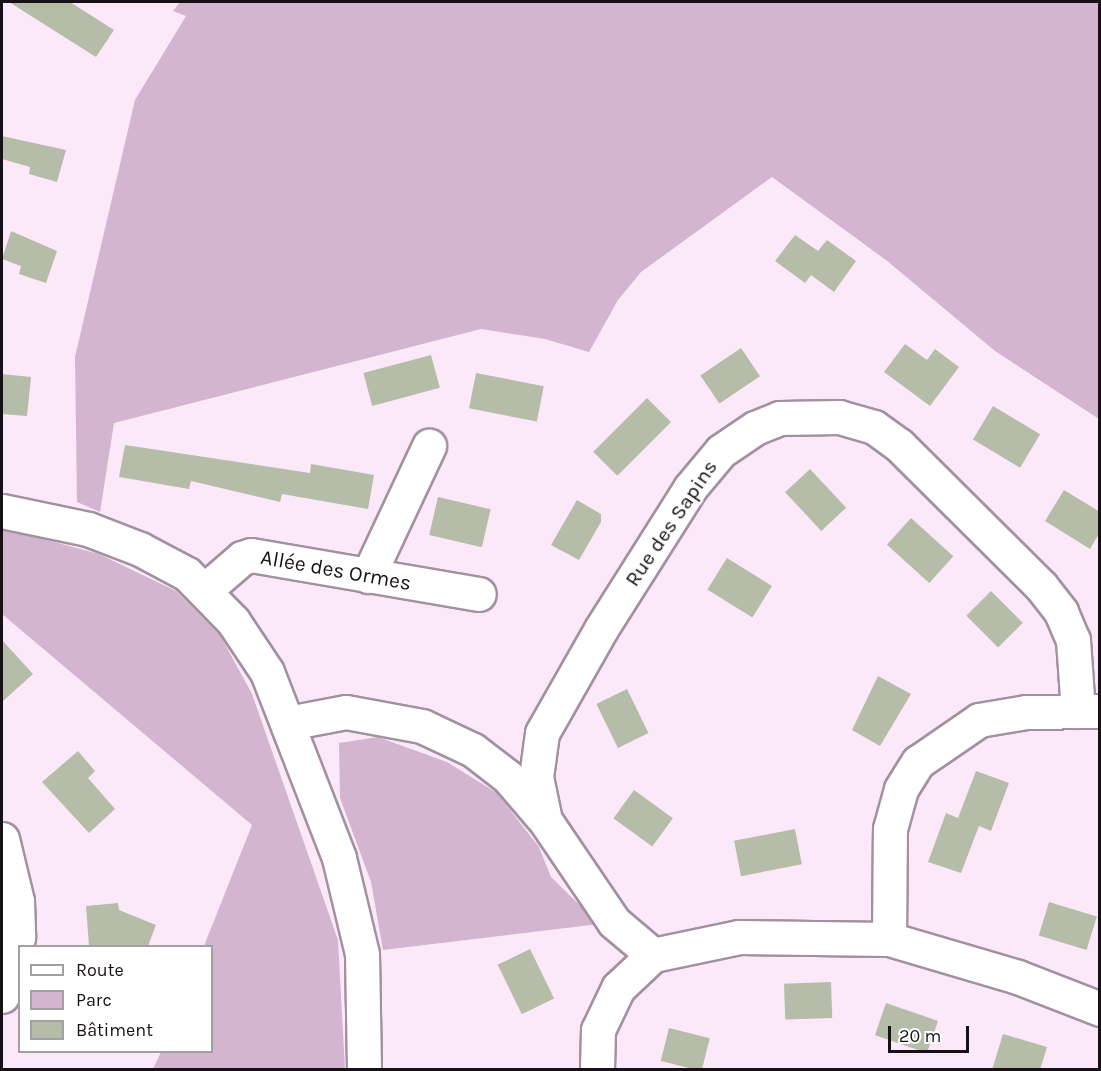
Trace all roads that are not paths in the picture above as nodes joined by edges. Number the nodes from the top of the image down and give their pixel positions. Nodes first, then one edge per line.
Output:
1 (429, 446) dead end
2 (2, 511) edge
3 (368, 576) junction
4 (205, 590) junction
5 (479, 594) dead end
6 (1089, 711) edge
7 (288, 723) junction
8 (545, 820) junction
9 (2, 839) edge
10 (889, 939) junction
11 (653, 955) junction
12 (2, 996) edge
13 (1100, 1009) edge
14 (364, 1070) edge
15 (597, 1070) edge

1 - 3 street
2 - 4 street
3 - 4 street, Allée des Ormes
3 - 5 street, Allée des Ormes
4 - 7 street
6 - 8 street, Rue des Sapins
6 - 10 street
7 - 8 street
7 - 14 street
8 - 11 street, Rue des Sapins
9 - 12 street
10 - 11 street
10 - 13 street
11 - 15 street

